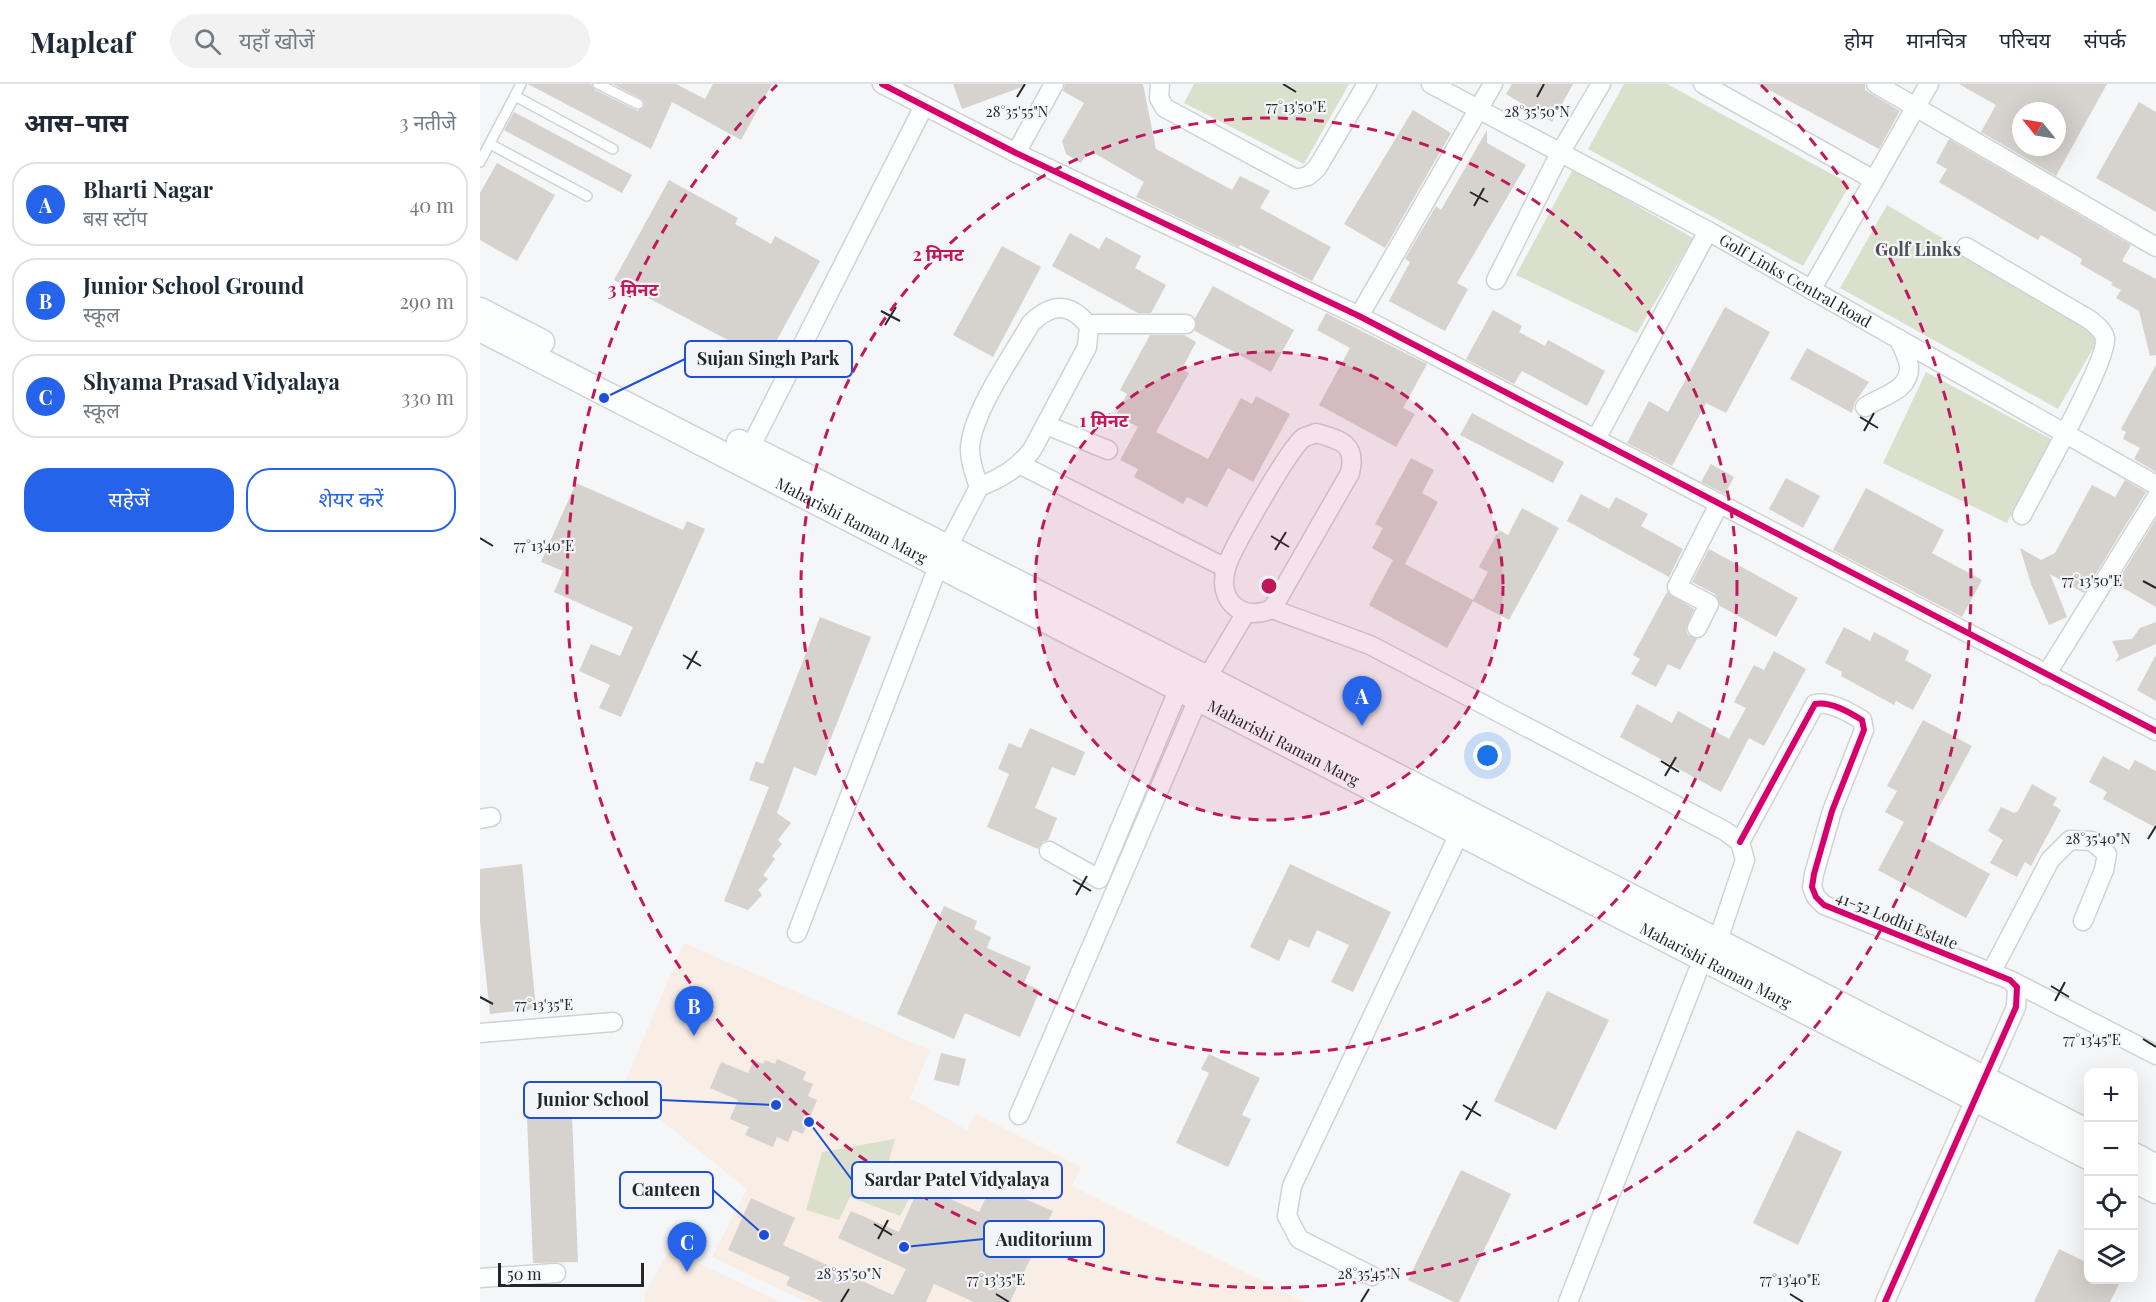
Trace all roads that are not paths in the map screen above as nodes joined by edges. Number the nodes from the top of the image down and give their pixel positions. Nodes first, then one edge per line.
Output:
1 (521, 84) edge
2 (598, 84) edge
3 (882, 84) edge
4 (1054, 84) edge
5 (1160, 84) edge
6 (1367, 84) edge
7 (1431, 84) edge
8 (1493, 84) edge
9 (1601, 84) edge
10 (1703, 84) edge
11 (1876, 84) edge
12 (1929, 84) edge
13 (515, 96) junction
14 (638, 104) dead end
15 (924, 106) junction
16 (1916, 107) junction
17 (1479, 110) junction
18 (490, 144) junction
19 (613, 149) dead end
20 (1016, 153) junction
21 (1560, 153) junction
22 (480, 162) edge
23 (1874, 180) junction
24 (587, 196) dead end
25 (1708, 231) junction
26 (1966, 247) dead end
27 (2156, 247) edge
28 (1496, 280) dead end
29 (1811, 290) junction
30 (480, 310) edge
31 (1359, 316) junction
32 (1088, 324) junction
33 (1186, 324) dead end
34 (480, 329) edge
35 (1899, 339) junction
36 (1865, 407) dead end
37 (1046, 425) junction
38 (2065, 433) junction
39 (1596, 440) junction
40 (750, 448) junction
41 (1108, 450) dead end
42 (1021, 465) junction
43 (2156, 485) edge
44 (979, 487) junction
45 (2156, 498) edge
46 (1719, 504) junction
47 (2022, 515) dead end
48 (943, 556) junction
49 (1226, 568) junction
50 (1272, 609) junction
51 (1245, 614) junction
52 (1697, 628) dead end
53 (2046, 675) junction
54 (1195, 688) junction
55 (2156, 731) edge
56 (1459, 834) junction
57 (1740, 842) junction
58 (1049, 851) dead end
59 (2083, 921) dead end
60 (796, 933) dead end
61 (1711, 950) junction
62 (1991, 973) junction
63 (2010, 980) junction
64 (612, 1022) dead end
65 (480, 1033) edge
66 (2156, 1055) edge
67 (1978, 1088) junction
68 (1019, 1115) dead end
69 (2084, 1130) edge
70 (2084, 1154) edge
71 (2138, 1158) edge
72 (2156, 1167) edge
73 (2138, 1182) edge
74 (2156, 1191) edge
75 (556, 1273) dead end
76 (1372, 1275) dead end
77 (480, 1278) edge
78 (1568, 1302) edge
79 (1885, 1302) edge

1 - 13 lane
2 - 14 lane
3 - 15 street
4 - 20 street
5 - 6 street
7 - 17 street, Golf Links Central Road
8 - 17 street
9 - 21 street
10 - 23 street
11 - 16 street
12 - 16 street
13 - 18 lane
13 - 19 lane
15 - 20 street
15 - 40 street
16 - 23 street
16 - 27 street
17 - 21 street, Golf Links Central Road
17 - 31 street
18 - 22 lane
18 - 24 lane
20 - 31 street
21 - 25 street, Golf Links Central Road
21 - 28 street
23 - 29 street
25 - 29 street, Golf Links Central Road
25 - 39 street
26 - 38 street
29 - 35 street, Golf Links Central Road
30 - 40 main road, Maharishi Raman Marg
31 - 39 street
32 - 33 street
32 - 37 street
32 - 44 street
34 - 48 main road, Maharishi Raman Marg
35 - 36 street
35 - 38 street, Golf Links Central Road
37 - 41 street
37 - 42 street
38 - 43 street, Golf Links Central Road
38 - 47 street
39 - 46 street
40 - 48 main road, Maharishi Raman Marg
42 - 44 street
42 - 49 street
44 - 48 street
45 - 53 street
46 - 52 street
46 - 53 street
48 - 54 main road, Maharishi Raman Marg
48 - 60 street
49 - 50 street
49 - 51 street
50 - 51 street
50 - 57 street
51 - 54 street
53 - 55 street
54 - 56 main road, Maharishi Raman Marg
54 - 58 street
54 - 61 main road, Maharishi Raman Marg
54 - 68 street
56 - 61 main road, Maharishi Raman Marg
56 - 76 street
57 - 61 street
57 - 62 street, 41-52 Lodhi Estate
59 - 62 street
61 - 67 main road, Maharishi Raman Marg
61 - 78 street
62 - 63 street, 41-52 Lodhi Estate
63 - 66 street, 41-52 Lodhi Estate
63 - 67 street
64 - 65 street
67 - 69 main road, Maharishi Raman Marg
67 - 70 main road, Maharishi Raman Marg
67 - 79 street
71 - 72 main road
73 - 74 main road
75 - 77 street

